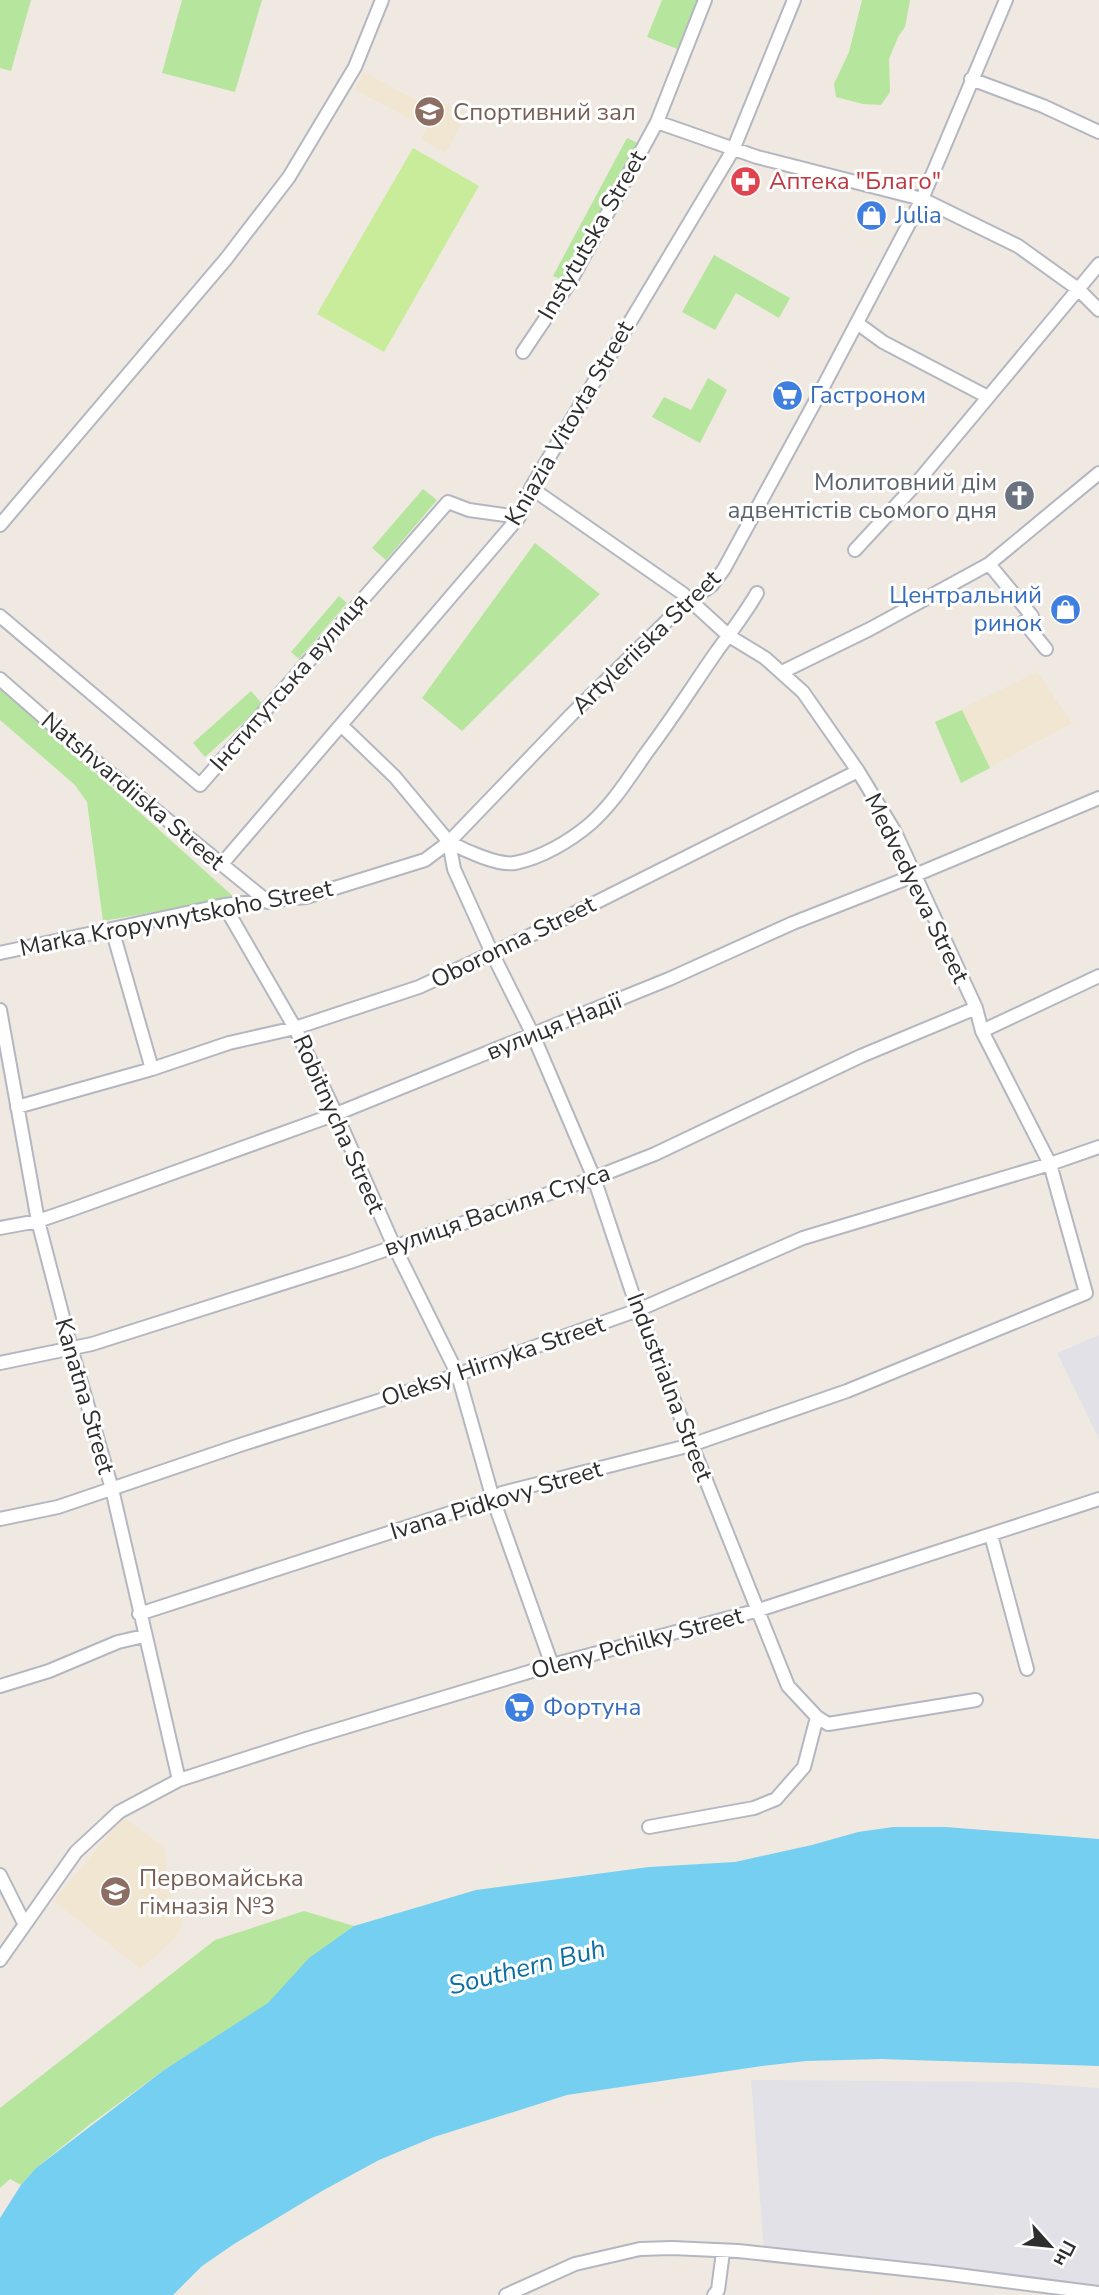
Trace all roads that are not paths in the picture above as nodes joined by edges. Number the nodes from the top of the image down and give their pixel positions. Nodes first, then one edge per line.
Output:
1 (382, 0) edge
2 (705, 0) edge
3 (794, 0) edge
4 (1006, 0) edge
5 (971, 79) junction
6 (657, 122) junction
7 (1099, 132) edge
8 (733, 150) junction
9 (922, 199) junction
10 (1099, 264) edge
11 (1078, 289) junction
12 (1099, 310) edge
13 (857, 323) junction
14 (523, 352) dead end
15 (988, 397) junction
16 (1099, 473) edge
17 (531, 488) junction
18 (519, 517) junction
19 (0, 525) edge
20 (855, 550) dead end
21 (989, 564) junction
22 (757, 593) dead end
23 (691, 599) junction
24 (0, 615) edge
25 (729, 636) junction
26 (1046, 649) dead end
27 (782, 671) junction
28 (0, 679) edge
29 (341, 725) junction
30 (858, 771) junction
31 (1099, 798) edge
32 (449, 842) junction
33 (221, 865) junction
34 (913, 876) junction
35 (268, 902) junction
36 (224, 905) junction
37 (112, 929) junction
38 (0, 953) edge
39 (492, 953) junction
40 (1099, 976) edge
41 (976, 1007) junction
42 (0, 1010) edge
43 (295, 1028) junction
44 (982, 1031) junction
45 (533, 1035) junction
46 (152, 1069) junction
47 (5, 1070) edge
48 (18, 1107) junction
49 (336, 1114) junction
50 (1099, 1147) edge
51 (1050, 1164) junction
52 (594, 1178) junction
53 (38, 1220) junction
54 (0, 1228) edge
55 (394, 1247) junction
56 (1086, 1293) joint
57 (638, 1310) junction
58 (71, 1348) junction
59 (0, 1363) edge
60 (458, 1375) junction
61 (691, 1445) junction
62 (111, 1489) junction
63 (493, 1499) junction
64 (1099, 1499) edge
65 (0, 1519) edge
66 (991, 1535) junction
67 (759, 1610) junction
68 (139, 1614) junction
69 (144, 1636) junction
70 (552, 1665) junction
71 (1027, 1669) dead end
72 (0, 1686) edge
73 (976, 1700) dead end
74 (817, 1717) junction
75 (179, 1780) junction
76 (649, 1826) dead end
77 (0, 1875) edge
78 (24, 1923) junction
79 (0, 1960) edge
80 (723, 2252) junction
81 (1099, 2293) edge
82 (506, 2295) edge
83 (714, 2295) edge

1 - 19 street
2 - 6 street, Instytutska Street
3 - 8 street, Kniazia Vitovta Street
4 - 5 street, Artyleriiska Street
5 - 7 street
5 - 9 street, Artyleriiska Street
6 - 8 street
6 - 14 street, Instytutska Street
8 - 9 street
8 - 17 street, Kniazia Vitovta Street
9 - 11 street
9 - 13 street, Artyleriiska Street
10 - 11 street
11 - 12 street
11 - 15 street
13 - 15 street
13 - 23 street, Artyleriiska Street
15 - 20 street
16 - 21 street
17 - 18 street, Kniazia Vitovta Street
17 - 23 street, Medvedyeva Street
18 - 24 street, Інститутська вулиця
18 - 29 street, Kniazia Vitovta Street
21 - 26 street
21 - 27 street
22 - 25 street
23 - 25 street, Medvedyeva Street
23 - 32 street, Artyleriiska Street
25 - 27 street, Medvedyeva Street
25 - 32 street
27 - 30 street, Medvedyeva Street
28 - 33 street, Natshvardiiska Street
29 - 32 street
29 - 33 street, Kniazia Vitovta Street
30 - 34 street, Medvedyeva Street
30 - 39 street, Oboronna Street
31 - 34 street, вулиця Надії
32 - 35 street, Marka Kropyvnytskoho Street
32 - 39 street, Industrialna Street
33 - 35 street, Natshvardiiska Street
34 - 41 street, Medvedyeva Street
34 - 45 street, вулиця Надії
35 - 36 street, Marka Kropyvnytskoho Street
36 - 37 street, Marka Kropyvnytskoho Street
36 - 43 street, Robitnycha Street
37 - 38 street, Marka Kropyvnytskoho Street
37 - 46 street
39 - 43 street, Oboronna Street
39 - 45 street, Industrialna Street
40 - 44 street
41 - 44 street, Medvedyeva Street
41 - 52 street, вулиця Василя Стуса
42 - 47 street, Kanatna Street
43 - 46 street, Oboronna Street
43 - 49 street, Robitnycha Street
44 - 51 street, Medvedyeva Street
45 - 49 street, вулиця Надії
45 - 52 street, Industrialna Street
46 - 48 street, Oboronna Street
47 - 48 street, Kanatna Street
48 - 53 street, Kanatna Street
49 - 53 street, вулиця Надії
49 - 55 street, Robitnycha Street
50 - 51 street, Oleksy Hirnyka Street
51 - 56 street, Medvedyeva Street
51 - 57 street, Oleksy Hirnyka Street
52 - 55 street, вулиця Василя Стуса
52 - 57 street, Industrialna Street
53 - 54 street, вулиця Надії
53 - 58 street, Kanatna Street
55 - 58 street, вулиця Василя Стуса
55 - 60 street, Robitnycha Street
56 - 61 street, Ivana Pidkovy Street
57 - 60 street, Oleksy Hirnyka Street
57 - 61 street, Industrialna Street
58 - 59 street, вулиця Василя Стуса
58 - 62 street, Kanatna Street
60 - 62 street, Oleksy Hirnyka Street
60 - 63 street, Robitnycha Street
61 - 63 street, Ivana Pidkovy Street
61 - 67 street, Industrialna Street
62 - 65 street, Oleksy Hirnyka Street
62 - 68 street, Kanatna Street
63 - 68 street, Ivana Pidkovy Street
63 - 70 street, Robitnycha Street
64 - 66 street, Oleny Pchilky Street
66 - 67 street, Oleny Pchilky Street
66 - 71 street
67 - 70 street, Oleny Pchilky Street
67 - 74 street, Industrialna Street
68 - 69 street, Kanatna Street
69 - 72 street
69 - 75 street, Kanatna Street
70 - 75 street, Oleny Pchilky Street
73 - 74 street
74 - 76 street
75 - 78 street, Oleny Pchilky Street
77 - 78 street
78 - 79 street, Oleny Pchilky Street
80 - 81 street
80 - 82 street
80 - 83 street

